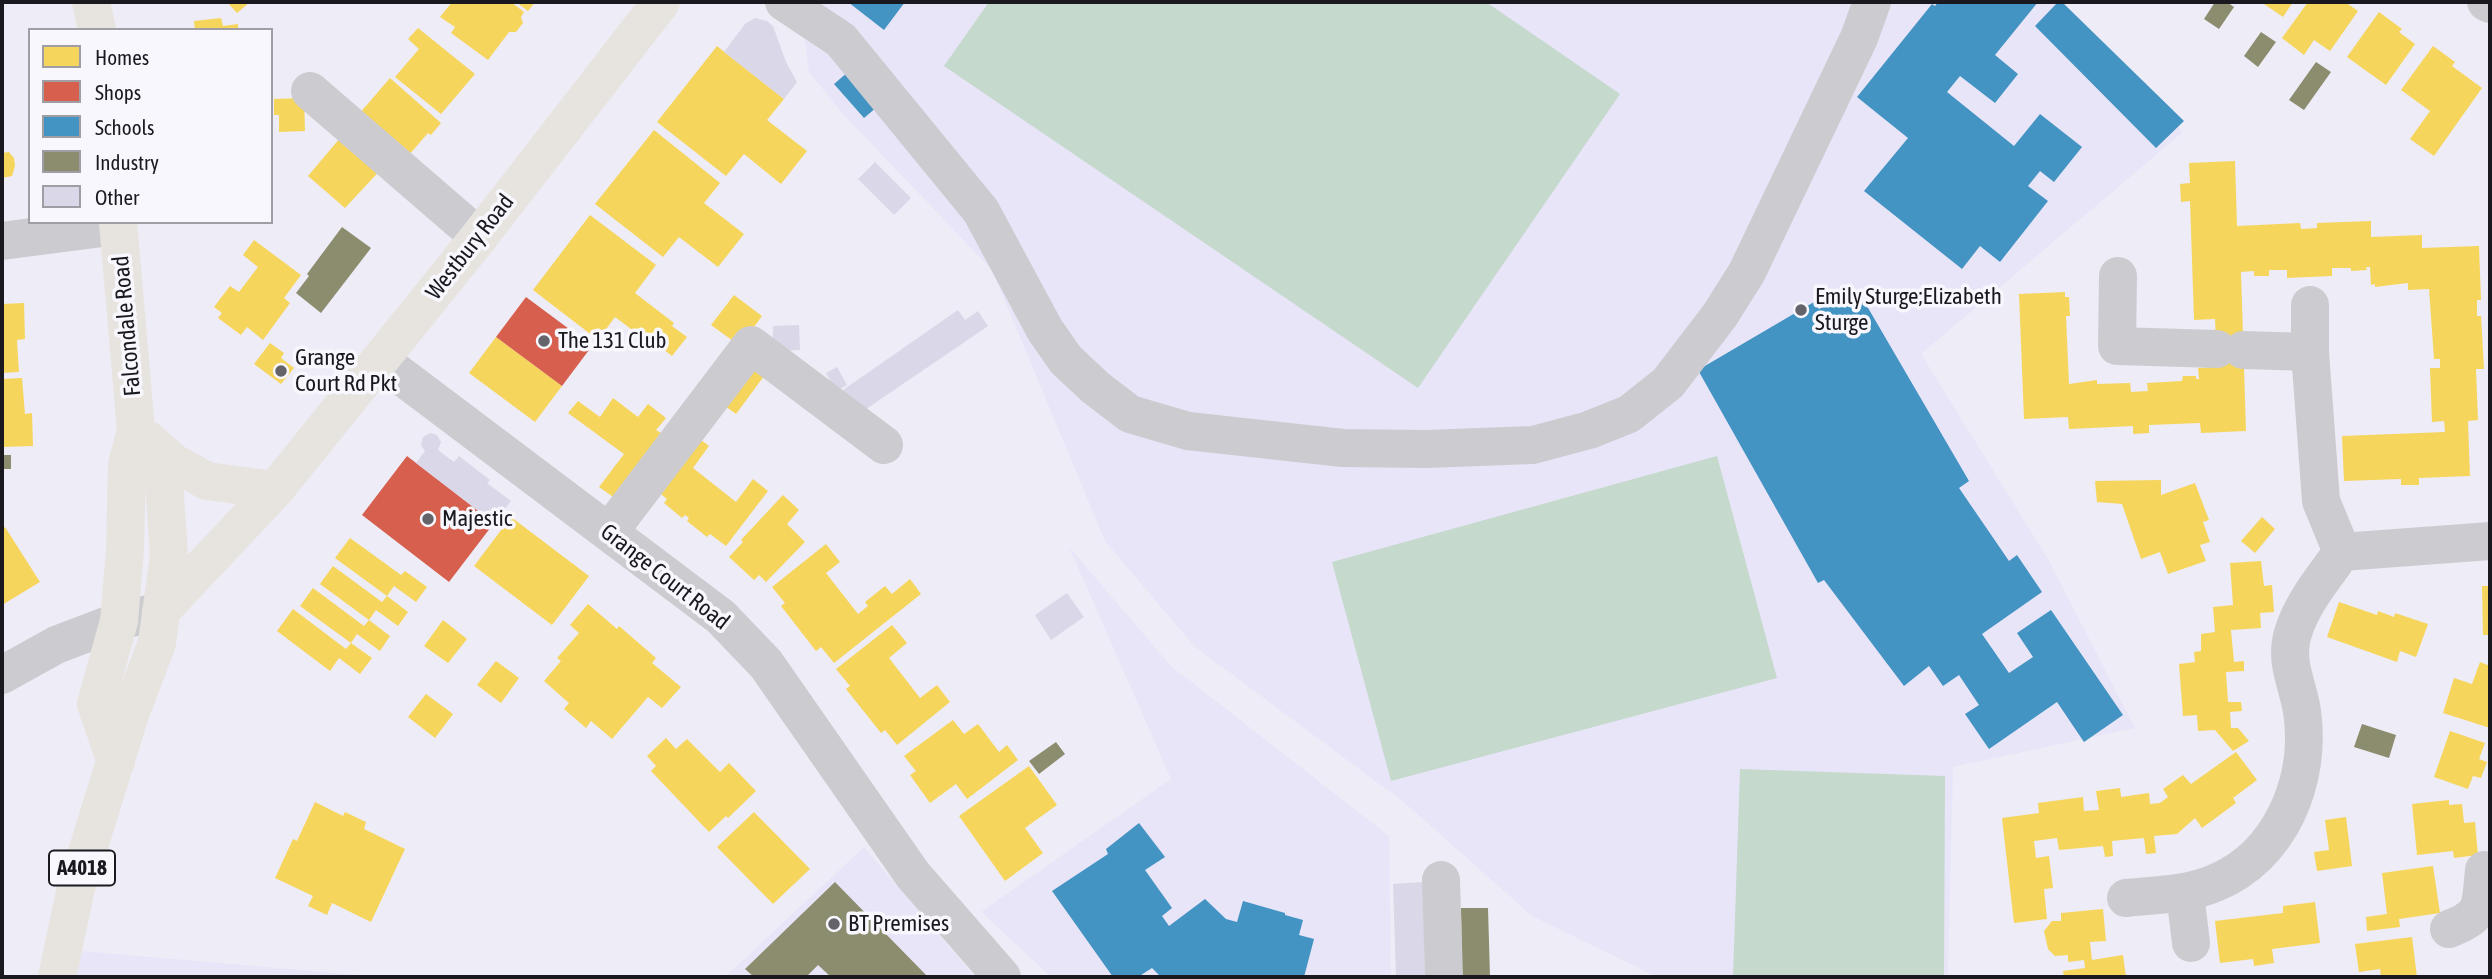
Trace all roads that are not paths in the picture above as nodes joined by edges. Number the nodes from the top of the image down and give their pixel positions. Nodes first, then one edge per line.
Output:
1 (91, 2) edge
2 (662, 2) edge
3 (784, 2) edge
4 (1872, 2) edge
5 (2486, 2) edge
6 (2490, 5) edge
7 (97, 28) edge
8 (310, 90) dead end
9 (118, 224) edge
10 (479, 237) junction
11 (2, 241) edge
12 (2118, 276) dead end
13 (2310, 304) dead end
14 (2310, 352) junction
15 (380, 360) junction
16 (136, 430) junction
17 (884, 445) dead end
18 (275, 490) junction
19 (608, 532) junction
20 (2490, 541) edge
21 (2342, 552) junction
22 (161, 611) junction
23 (118, 621) junction
24 (2, 676) edge
25 (116, 762) junction
26 (2484, 870) dead end
27 (1441, 880) dead end
28 (2185, 893) junction
29 (2126, 898) dead end
30 (2485, 909) edge
31 (2449, 929) dead end
32 (2190, 943) dead end
33 (57, 977) edge
34 (1002, 977) edge
35 (1444, 977) edge

1 - 7 main road
2 - 10 main road, Westbury Road
3 - 4 street
5 - 6 street
8 - 10 street
9 - 11 street
9 - 16 main road, Falcondale Road / A4018
10 - 15 main road, Westbury Road
12 - 14 street
13 - 14 street
14 - 21 street
15 - 18 main road, Westbury Road
15 - 19 street, Grange Court Road
16 - 18 main road
16 - 22 main road, A4018
16 - 23 main road, A4018
17 - 19 street
18 - 22 main road, Westbury Road
19 - 34 street, Grange Court Road
20 - 21 street
21 - 28 street
22 - 23 street
22 - 25 main road, A4018
23 - 24 street
23 - 25 main road, A4018
25 - 33 main road, A4018
26 - 30 street
27 - 35 street
28 - 29 street
28 - 32 street
30 - 31 street

